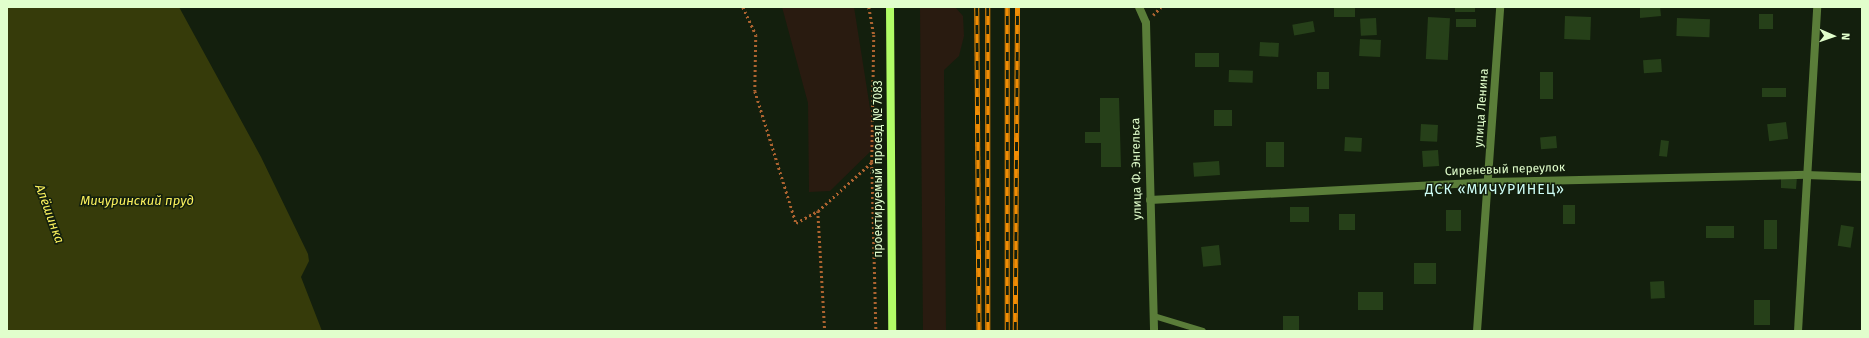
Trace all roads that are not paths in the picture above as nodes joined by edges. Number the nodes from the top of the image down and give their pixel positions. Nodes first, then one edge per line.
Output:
1 (890, 7) edge
2 (1139, 7) edge
3 (1500, 7) edge
4 (1817, 7) edge
5 (1806, 175) junction
6 (1862, 177) edge
7 (1489, 182) junction
8 (1150, 200) junction
9 (1154, 316) junction
10 (892, 331) edge
11 (1154, 331) edge
12 (1203, 331) edge
13 (1477, 331) edge
14 (1798, 331) edge

1 - 10 main road, проектируемый проезд № 7083
2 - 8 street, улица Ф. Энгельса
3 - 7 street, улица Ленина
4 - 5 street
5 - 6 street, Сиреневый переулок
5 - 7 street, Сиреневый переулок
5 - 14 street
7 - 8 street, Сиреневый переулок
7 - 13 street, улица Ленина
8 - 9 street, улица Ф. Энгельса
9 - 11 street, улица Ф. Энгельса
9 - 12 lane

